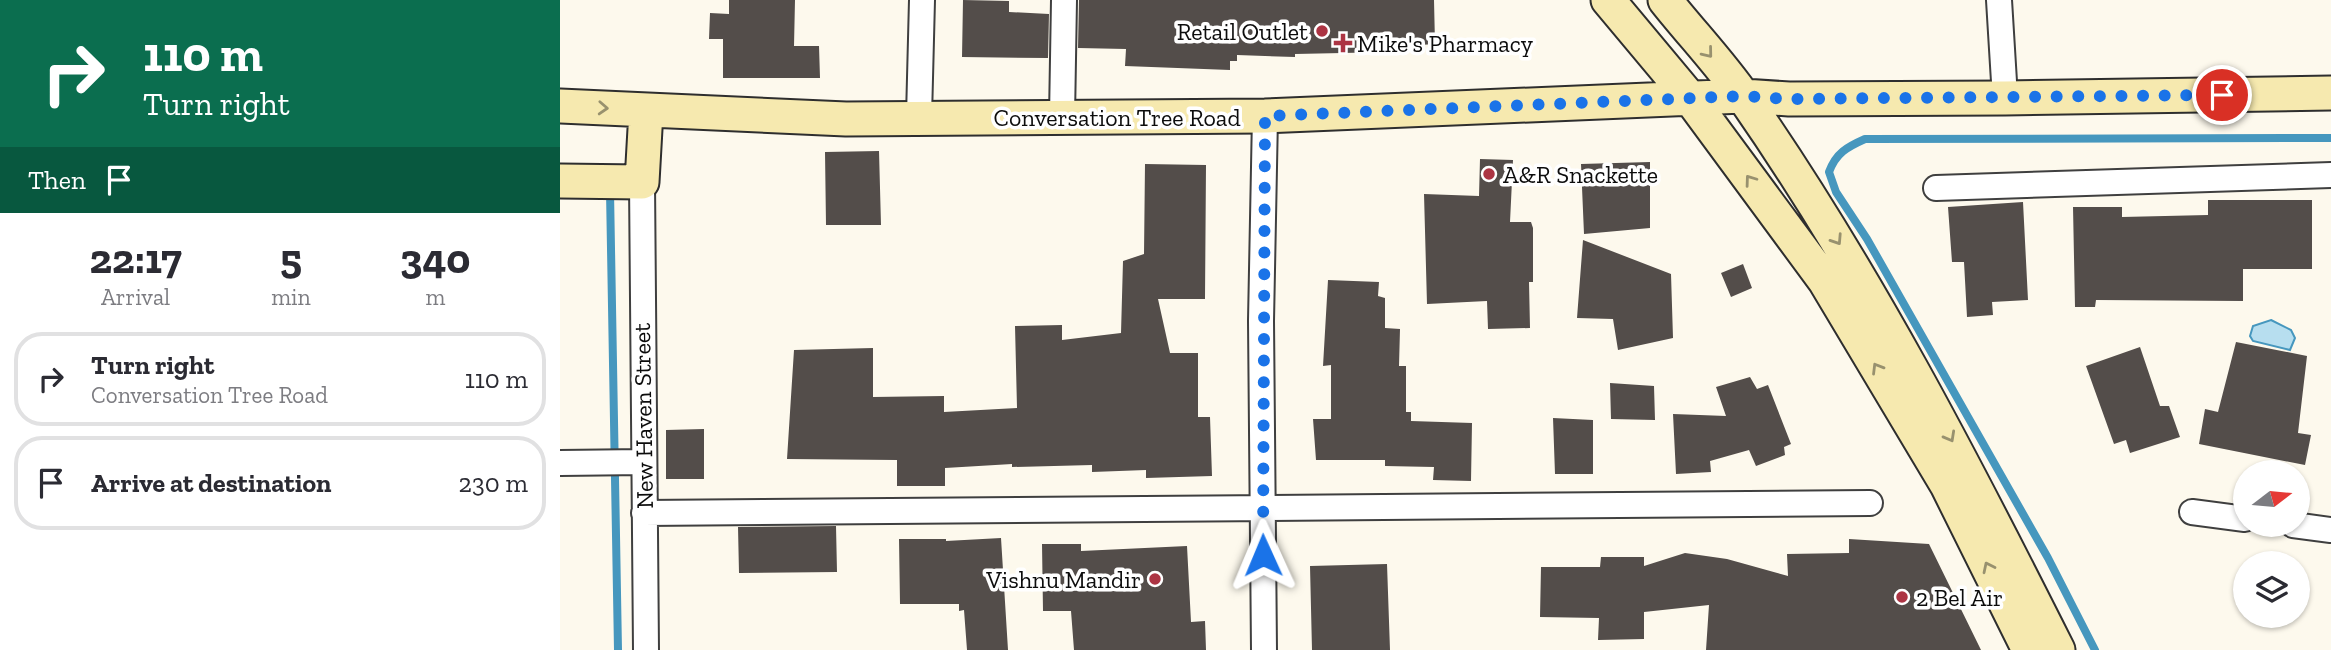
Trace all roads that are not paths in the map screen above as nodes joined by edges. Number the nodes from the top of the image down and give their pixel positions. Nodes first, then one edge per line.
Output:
1 (922, 0) edge
2 (1064, 0) edge
3 (1608, 0) edge
4 (1665, 0) edge
5 (1999, 0) edge
6 (2331, 93) edge
7 (1743, 96) junction
8 (1690, 98) junction
9 (2005, 98) junction
10 (560, 106) edge
11 (646, 111) junction
12 (1265, 116) junction
13 (919, 117) junction
14 (1062, 117) junction
15 (2331, 176) edge
16 (572, 181) edge
17 (633, 182) junction
18 (1936, 188) dead end
19 (643, 462) junction
20 (560, 463) edge
21 (1870, 503) dead end
22 (1262, 508) junction
23 (2192, 512) dead end
24 (644, 513) junction
25 (2233, 517) edge
26 (2310, 527) edge
27 (2331, 530) edge
28 (646, 650) edge
29 (1264, 650) edge
30 (2029, 650) edge
31 (2059, 650) edge

1 - 13 street
2 - 14 street
3 - 8 street
4 -> 7 street
5 - 9 street
6 - 9 street, Conversation Tree Road
7 - 8 street, Conversation Tree Road
7 - 9 street, Conversation Tree Road
7 -> 31 street
8 - 12 street, Conversation Tree Road
30 -> 8 street
10 -> 11 street, Conversation Tree Road
11 - 13 street, Conversation Tree Road
11 - 17 street
12 - 14 street, Conversation Tree Road
12 - 22 street
13 - 14 street, Conversation Tree Road
15 - 18 street
16 - 17 street
17 - 19 street, New Haven Street
19 - 20 street
19 - 24 street, New Haven Street
21 - 22 street
22 - 24 street
22 - 29 street
23 - 25 street
24 - 28 street, New Haven Street
26 - 27 street

